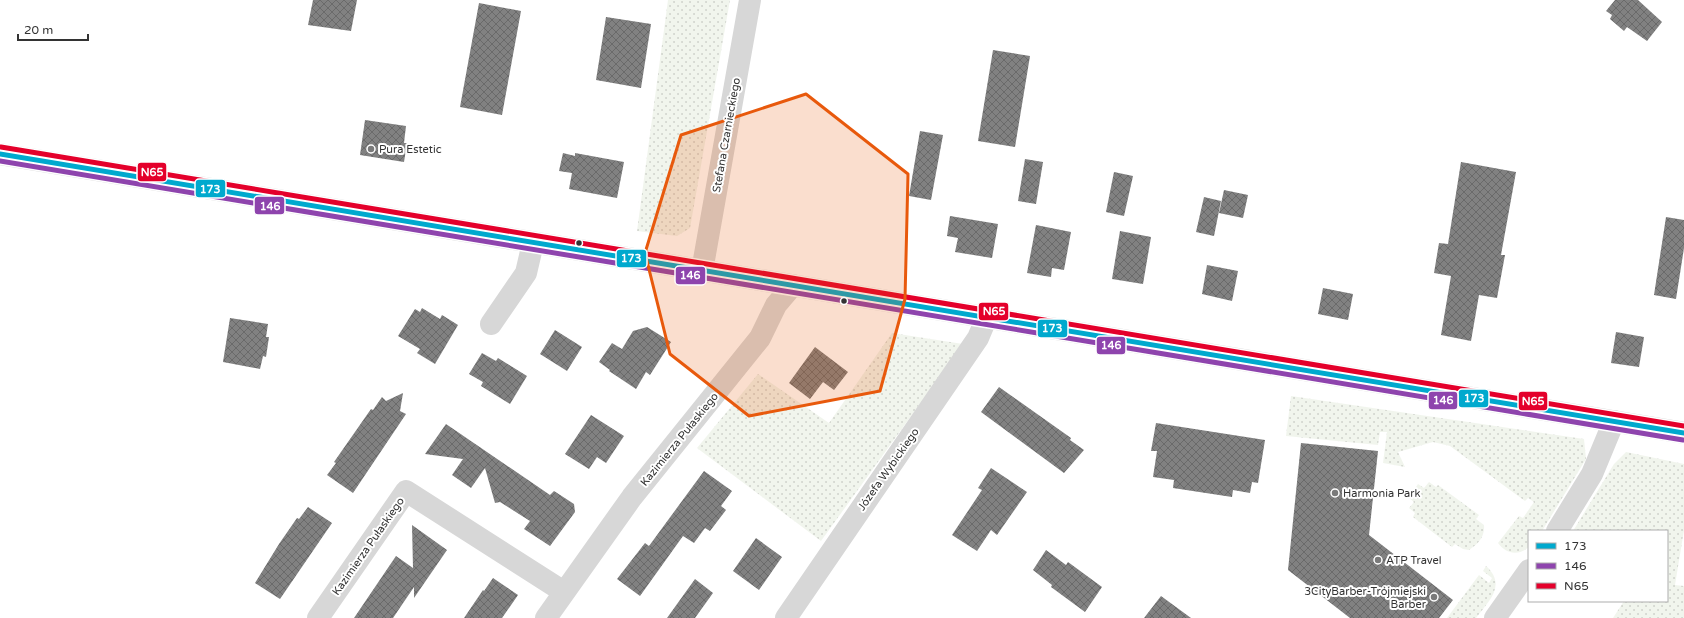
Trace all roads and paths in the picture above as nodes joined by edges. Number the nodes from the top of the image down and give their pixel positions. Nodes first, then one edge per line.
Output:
1 (750, 0) edge
2 (0, 154) edge
3 (533, 243) junction
4 (702, 271) junction
5 (793, 286) junction
6 (986, 319) junction
7 (491, 324) dead end
8 (1614, 421) junction
9 (1684, 433) edge
10 (1558, 530) edge
11 (1528, 571) edge
12 (564, 592) junction
13 (318, 618) edge
14 (546, 618) edge
15 (786, 618) edge
16 (1495, 618) edge

1 - 4 street, Stefana Czarnieckiego
2 - 3 street
3 - 4 street
3 - 7 street
4 - 5 street
5 - 6 street
5 - 12 street, Kazimierza Pułaskiego
6 - 8 street
6 - 15 street, Józefa Wybickiego
8 - 9 street
8 - 10 street
11 - 16 street
12 - 13 street, Kazimierza Pułaskiego
12 - 14 street, Kazimierza Pułaskiego

